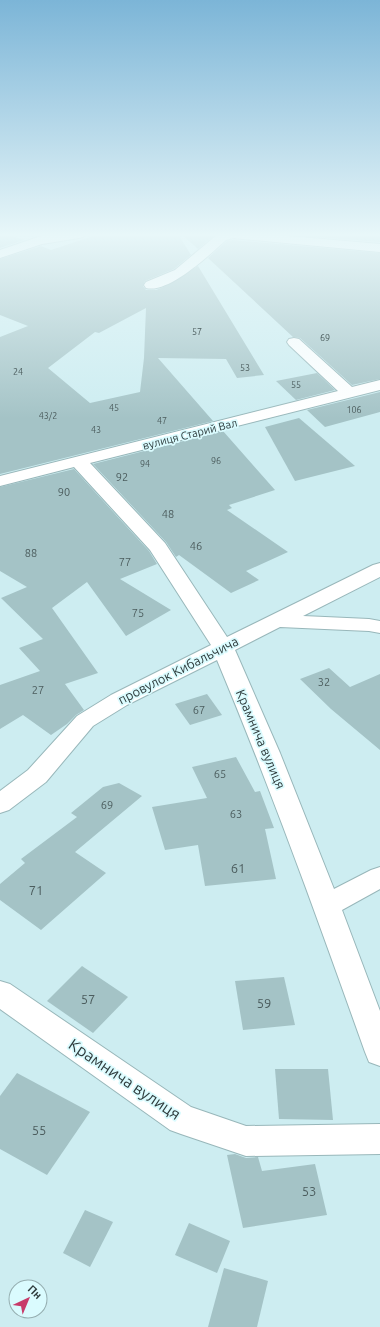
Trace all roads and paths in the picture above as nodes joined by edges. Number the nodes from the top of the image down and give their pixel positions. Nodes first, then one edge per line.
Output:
1 (294, 342) dead end
2 (380, 385) edge
3 (349, 393) junction
4 (79, 462) junction
5 (0, 481) edge
6 (380, 569) edge
7 (275, 621) junction
8 (380, 627) edge
9 (223, 648) junction
10 (0, 804) edge
11 (380, 877) edge
12 (327, 905) junction
13 (0, 993) edge
14 (380, 1052) edge
15 (380, 1139) edge

1 - 3 street
2 - 3 street, вулиця Старий Вал
3 - 4 street, вулиця Старий Вал
4 - 5 street, вулиця Старий Вал
4 - 9 street, Крамнича вулиця
6 - 7 street, провулок Кибальчича
7 - 8 street
7 - 9 street, провулок Кибальчича
9 - 10 street, провулок Кибальчича
9 - 12 street, Крамнича вулиця
11 - 12 street
12 - 14 street, Крамнича вулиця
13 - 15 street, Крамнича вулиця

